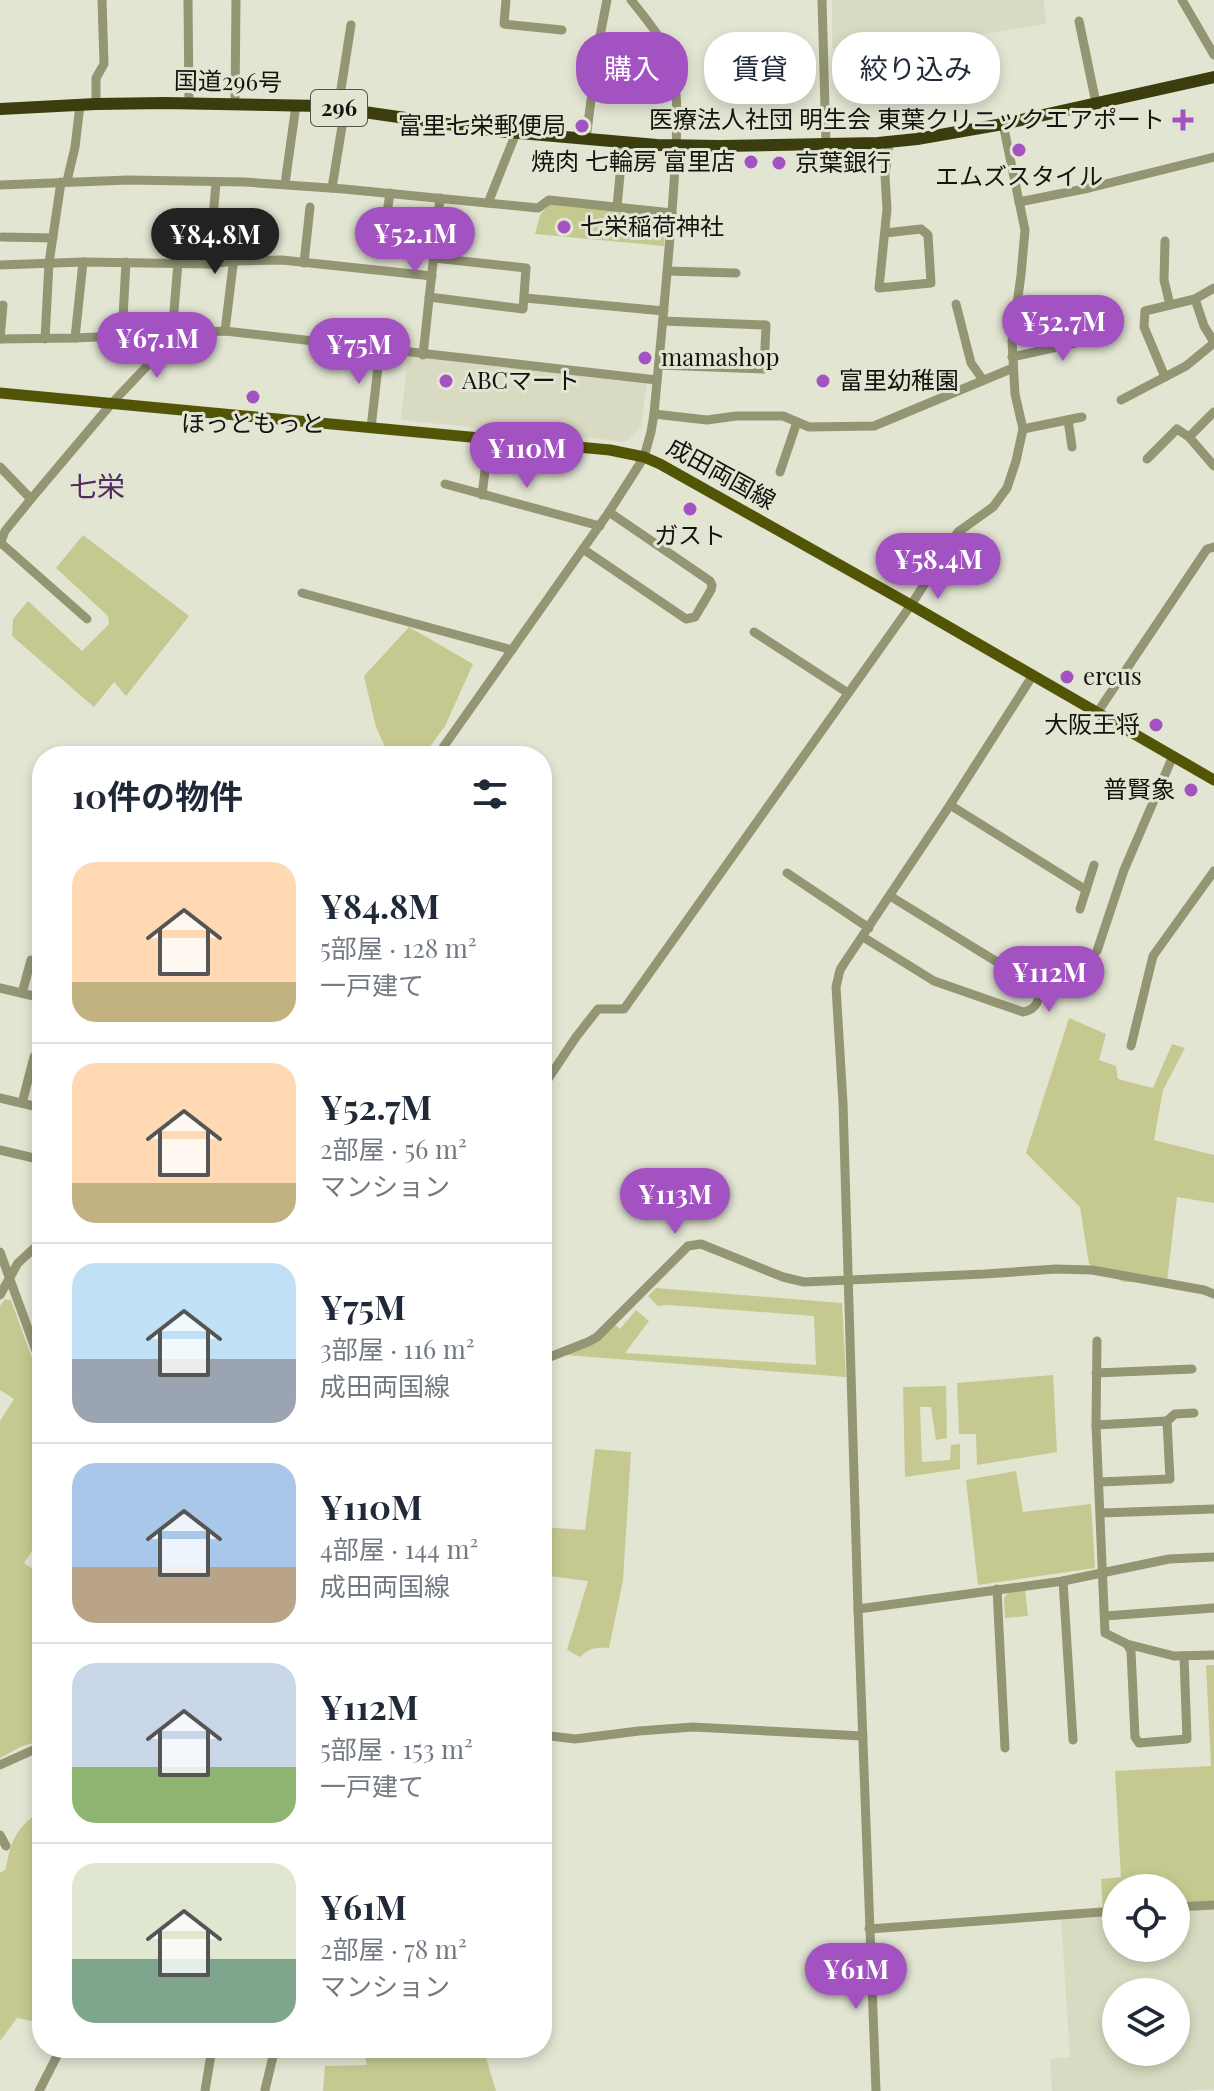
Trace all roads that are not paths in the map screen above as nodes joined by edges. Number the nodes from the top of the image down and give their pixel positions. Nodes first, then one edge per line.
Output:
1 (102, 0) edge
2 (188, 0) edge
3 (236, 0) edge
4 (506, 0) edge
5 (607, 0) edge
6 (632, 0) edge
7 (822, 0) edge
8 (1182, 0) edge
9 (1079, 21) dead end
10 (351, 25) dead end
11 (562, 30) dead end
12 (1214, 55) edge
13 (1214, 77) edge
14 (189, 103) junction
15 (1096, 103) junction
16 (96, 104) junction
17 (235, 104) junction
18 (80, 105) junction
19 (296, 105) junction
20 (341, 108) junction
21 (0, 109) edge
22 (1003, 124) junction
23 (516, 133) junction
24 (586, 139) junction
25 (623, 142) junction
26 (889, 142) junction
27 (826, 144) junction
28 (676, 146) junction
29 (1214, 157) edge
30 (64, 182) junction
31 (216, 183) junction
32 (285, 184) junction
33 (0, 185) edge
34 (332, 188) junction
35 (390, 193) junction
36 (440, 198) junction
37 (1019, 202) junction
38 (488, 203) junction
39 (310, 207) dead end
40 (617, 207) junction
41 (672, 213) junction
42 (238, 224) dead end
43 (384, 233) dead end
44 (885, 233) junction
45 (2, 237) dead end
46 (53, 238) junction
47 (1165, 241) dead end
48 (434, 258) junction
49 (234, 261) junction
50 (83, 262) junction
51 (126, 262) junction
52 (49, 263) junction
53 (178, 263) junction
54 (304, 263) junction
55 (209, 264) junction
56 (0, 265) edge
57 (668, 271) junction
58 (736, 273) dead end
59 (432, 276) junction
60 (1214, 288) edge
61 (429, 297) junction
62 (525, 298) junction
63 (1195, 299) junction
64 (956, 304) dead end
65 (3, 305) dead end
66 (1170, 305) junction
67 (664, 316) junction
68 (225, 331) junction
69 (172, 335) junction
70 (122, 336) junction
71 (1107, 336) dead end
72 (75, 338) junction
73 (0, 339) edge
74 (45, 339) junction
75 (1214, 342) edge
76 (380, 349) junction
77 (423, 355) junction
78 (1012, 363) junction
79 (659, 365) junction
80 (1165, 377) junction
81 (657, 380) junction
82 (983, 380) junction
83 (0, 393) edge
84 (1121, 400) dead end
85 (112, 403) junction
86 (1214, 412) edge
87 (654, 414) junction
88 (1082, 417) dead end
89 (1068, 420) junction
90 (797, 422) junction
91 (371, 428) junction
92 (1023, 429) junction
93 (1189, 437) junction
94 (489, 439) junction
95 (1072, 447) dead end
96 (644, 457) junction
97 (1147, 459) dead end
98 (1214, 466) edge
99 (0, 467) edge
100 (780, 472) dead end
101 (445, 484) dead end
102 (482, 495) junction
103 (31, 499) junction
104 (609, 512) junction
105 (600, 526) junction
106 (3, 529) edge
107 (0, 543) edge
108 (1214, 547) edge
109 (583, 549) junction
110 (302, 593) dead end
111 (911, 605) junction
112 (87, 619) dead end
113 (754, 632) dead end
114 (512, 650) junction
115 (1033, 675) junction
116 (848, 693) junction
117 (1097, 713) junction
118 (444, 746) edge
119 (1173, 756) junction
120 (1214, 780) edge
121 (950, 805) junction
122 (1094, 865) dead end
123 (1214, 871) edge
124 (787, 873) dead end
125 (1086, 890) junction
126 (890, 896) junction
127 (1080, 909) dead end
128 (869, 928) junction
129 (863, 937) junction
130 (1097, 951) dead end
131 (32, 960) edge
132 (0, 988) edge
133 (22, 993) junction
134 (32, 996) edge
135 (1131, 1046) dead end
136 (32, 1065) edge
137 (552, 1073) edge
138 (0, 1098) edge
139 (22, 1103) junction
140 (32, 1106) edge
141 (0, 1150) edge
142 (32, 1158) edge
143 (32, 1250) edge
144 (0, 1252) edge
145 (9, 1280) junction
146 (848, 1280) junction
147 (1214, 1294) edge
148 (0, 1295) edge
149 (32, 1341) edge
150 (1097, 1341) dead end
151 (552, 1356) edge
152 (1192, 1369) dead end
153 (1096, 1373) junction
154 (1194, 1413) dead end
155 (1167, 1421) junction
156 (1096, 1425) junction
157 (1100, 1482) junction
158 (1214, 1509) edge
159 (1101, 1513) junction
160 (1214, 1557) edge
161 (1103, 1574) junction
162 (1063, 1581) junction
163 (997, 1589) junction
164 (1214, 1608) edge
165 (858, 1609) junction
166 (1105, 1616) junction
167 (1127, 1644) junction
168 (1214, 1655) edge
169 (1184, 1656) junction
170 (552, 1736) edge
171 (863, 1736) junction
172 (1073, 1740) dead end
173 (1005, 1748) dead end
174 (32, 1751) edge
175 (0, 1765) edge
176 (0, 1835) edge
177 (6, 1846) dead end
178 (1214, 1905) edge
179 (1190, 1906) edge
180 (1102, 1912) edge
181 (869, 1929) junction
182 (56, 2058) edge
183 (210, 2058) edge
184 (273, 2058) edge
185 (265, 2090) edge
186 (39, 2091) edge
187 (205, 2091) edge
188 (876, 2091) edge

1 - 16 street
2 - 14 street
3 - 17 street
4 - 11 street
5 - 24 street
6 - 28 street
7 - 27 street
8 - 12 street
9 - 15 street
10 - 20 street
13 - 15 highway, 国道296号 / 296
14 - 16 highway, 国道296号 / 296
14 - 17 highway, 国道296号 / 296
15 - 22 highway, 国道296号 / 296
16 - 18 highway, 国道296号 / 296
17 - 19 highway, 国道296号 / 296
18 - 21 highway, 国道296号 / 296
18 - 30 street
19 - 20 highway, 国道296号 / 296
19 - 32 street
20 - 23 highway, 国道296号 / 296
20 - 34 street
22 - 26 highway, 国道296号 / 296
22 - 37 street
23 - 24 highway, 国道296号 / 296
23 - 38 street
24 - 25 highway, 国道296号 / 296
25 - 28 highway, 国道296号 / 296
25 - 40 street
26 - 27 highway, 国道296号 / 296
26 - 44 street
27 - 28 highway, 国道296号 / 296
28 - 41 street
29 - 37 street
30 - 31 street
30 - 33 street
30 - 46 street
31 - 32 street
31 - 55 street
32 - 34 street
34 - 35 street
35 - 36 street
35 - 43 street
36 - 38 street
36 - 48 street
37 - 78 street
38 - 40 street
39 - 54 street
40 - 41 street
41 - 57 street
42 - 49 street
44 - 44 street
45 - 46 street
46 - 52 street
47 - 66 street
48 - 59 street
48 - 62 street
49 - 54 street
49 - 55 street
49 - 68 street
50 - 51 street
50 - 52 street
50 - 72 street
51 - 53 street
51 - 70 street
52 - 56 street
52 - 74 street
53 - 55 street
53 - 69 street
54 - 59 street
57 - 58 street
57 - 67 street
59 - 61 street
60 - 63 street
61 - 62 street
61 - 77 street
62 - 67 street
63 - 66 street
63 - 75 street
64 - 82 street
65 - 73 street
66 - 80 street
67 - 79 street
67 - 79 street
68 - 69 street
68 - 76 street
69 - 70 street
69 - 85 street
70 - 72 street
71 - 78 street
72 - 74 street
73 - 74 street
75 - 80 street
76 - 77 street
76 - 91 street
77 - 81 street
78 - 82 street
78 - 92 street
79 - 81 street
80 - 84 street
81 - 87 street
82 - 90 street
83 - 85 main road, 成田両国線
85 - 91 main road, 成田両国線
85 - 103 street
86 - 93 street
87 - 90 street
87 - 96 street
88 - 89 street
89 - 92 street
89 - 95 street
90 - 100 street
91 - 94 main road, 成田両国線
92 - 111 street
93 - 97 street
93 - 98 street
94 - 96 main road, 成田両国線
94 - 102 street
96 - 104 street
96 - 111 main road, 成田両国線
99 - 103 street
101 - 102 street
102 - 105 street
103 - 106 street
104 - 105 street
104 - 109 street
105 - 109 street
106 - 107 street
107 - 112 street
108 - 117 street
109 - 114 street
110 - 114 street
111 - 115 main road, 成田両国線
111 - 116 street
113 - 116 street
114 - 118 street
115 - 117 main road, 成田両国線
115 - 121 street
116 - 137 street
117 - 119 main road, 成田両国線
119 - 120 main road, 成田両国線
119 - 130 street
121 - 125 street
121 - 126 street
122 - 125 street
123 - 135 street
124 - 128 street
125 - 127 street
126 - 128 street
126 - 129 street
128 - 129 street
129 - 146 street
131 - 133 street
132 - 133 street
133 - 134 street
136 - 139 street
138 - 139 street
139 - 140 street
141 - 142 street
143 - 145 street
144 - 145 street
145 - 148 street
145 - 149 street
146 - 147 street
146 - 151 street
146 - 165 street
150 - 153 street
152 - 153 street
153 - 156 street
154 - 155 street
155 - 156 street
155 - 157 street
156 - 157 street
157 - 159 street
158 - 159 street
159 - 161 street
160 - 161 street
161 - 162 street
161 - 166 street
162 - 163 street
162 - 172 street
163 - 165 street
163 - 173 street
164 - 166 street
165 - 171 street
166 - 167 street
167 - 169 street
167 - 169 street
168 - 169 street
170 - 171 street
171 - 181 street
174 - 175 street
176 - 177 street
178 - 179 street
180 - 181 street
181 - 188 street
182 - 186 street
183 - 187 street
184 - 185 street

